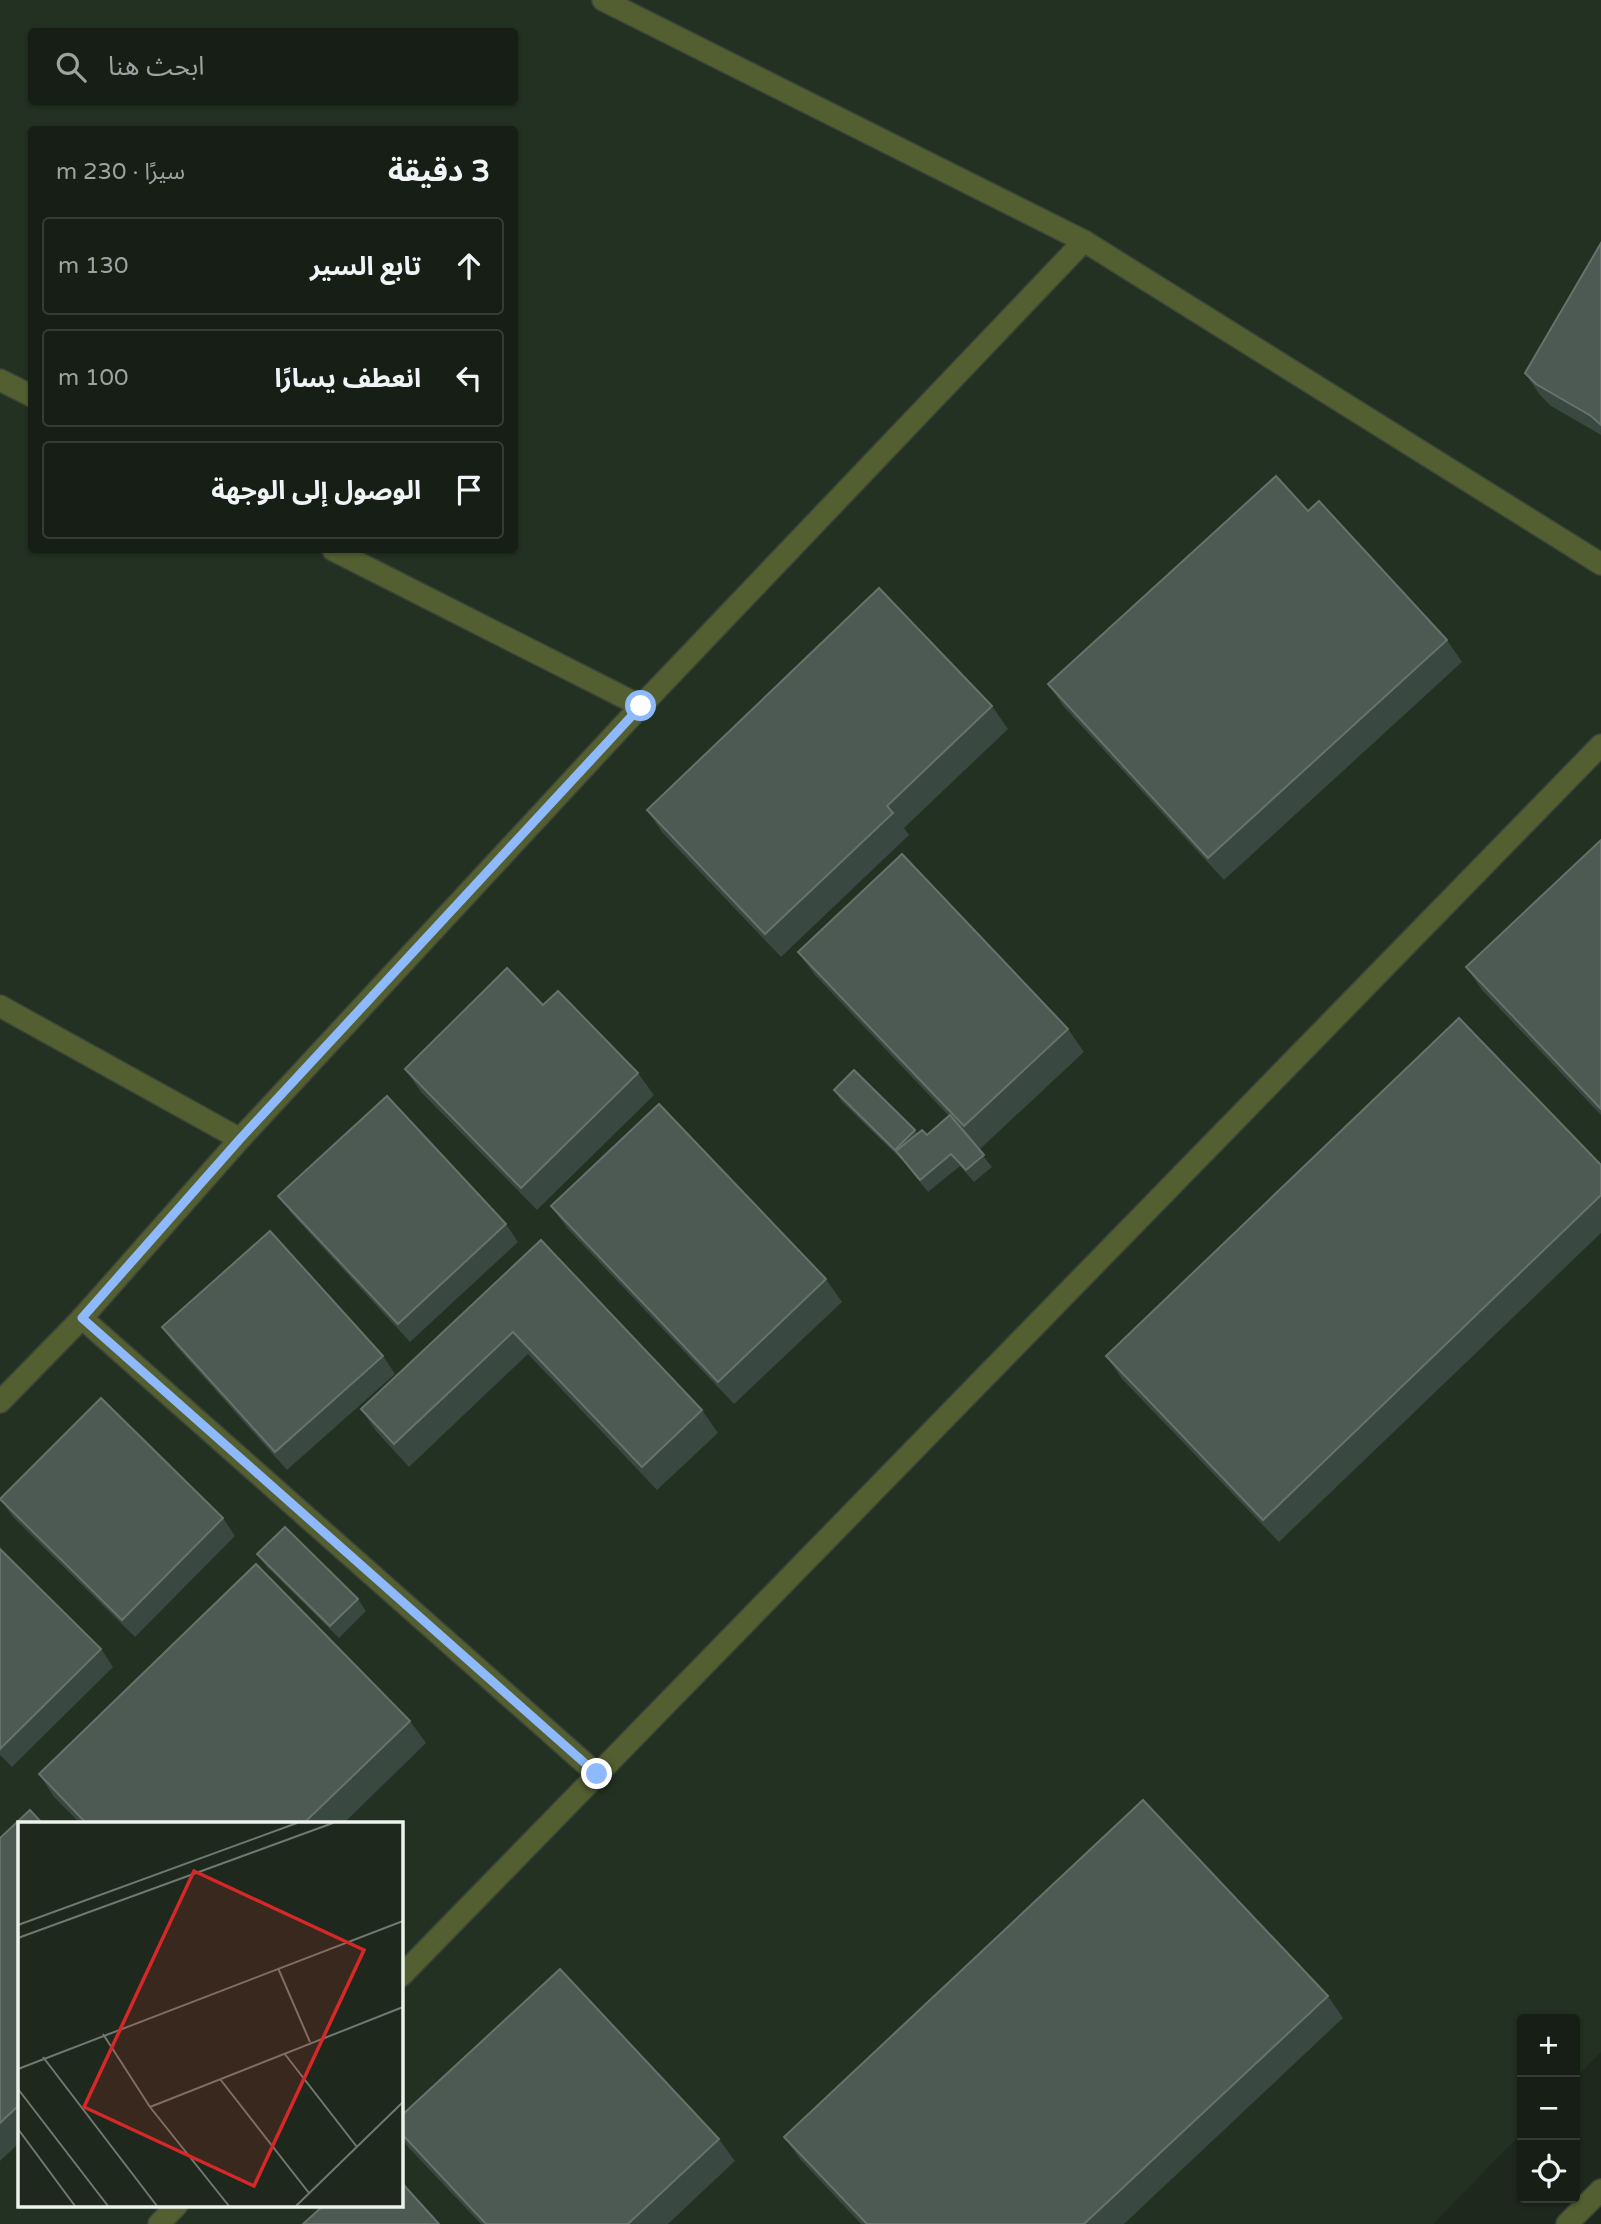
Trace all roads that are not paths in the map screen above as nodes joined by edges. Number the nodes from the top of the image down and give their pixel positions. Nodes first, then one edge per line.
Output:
1 (603, 0) edge
2 (1084, 241) junction
3 (0, 380) edge
4 (28, 394) edge
5 (339, 553) edge
6 (1601, 564) edge
7 (641, 706) junction
8 (1601, 745) edge
9 (0, 1006) edge
10 (240, 1139) junction
11 (82, 1318) junction
12 (0, 1402) edge
13 (597, 1774) junction
14 (402, 1975) edge
15 (1601, 2190) edge
16 (176, 2206) edge
17 (159, 2224) edge
18 (1567, 2224) edge

1 - 2 street
2 - 6 street
2 - 7 street
3 - 4 street
5 - 7 street
7 - 10 street
8 - 13 street
9 - 10 street
10 - 11 street
11 - 12 street
11 - 13 street
13 - 14 street
15 - 18 street
16 - 17 street

